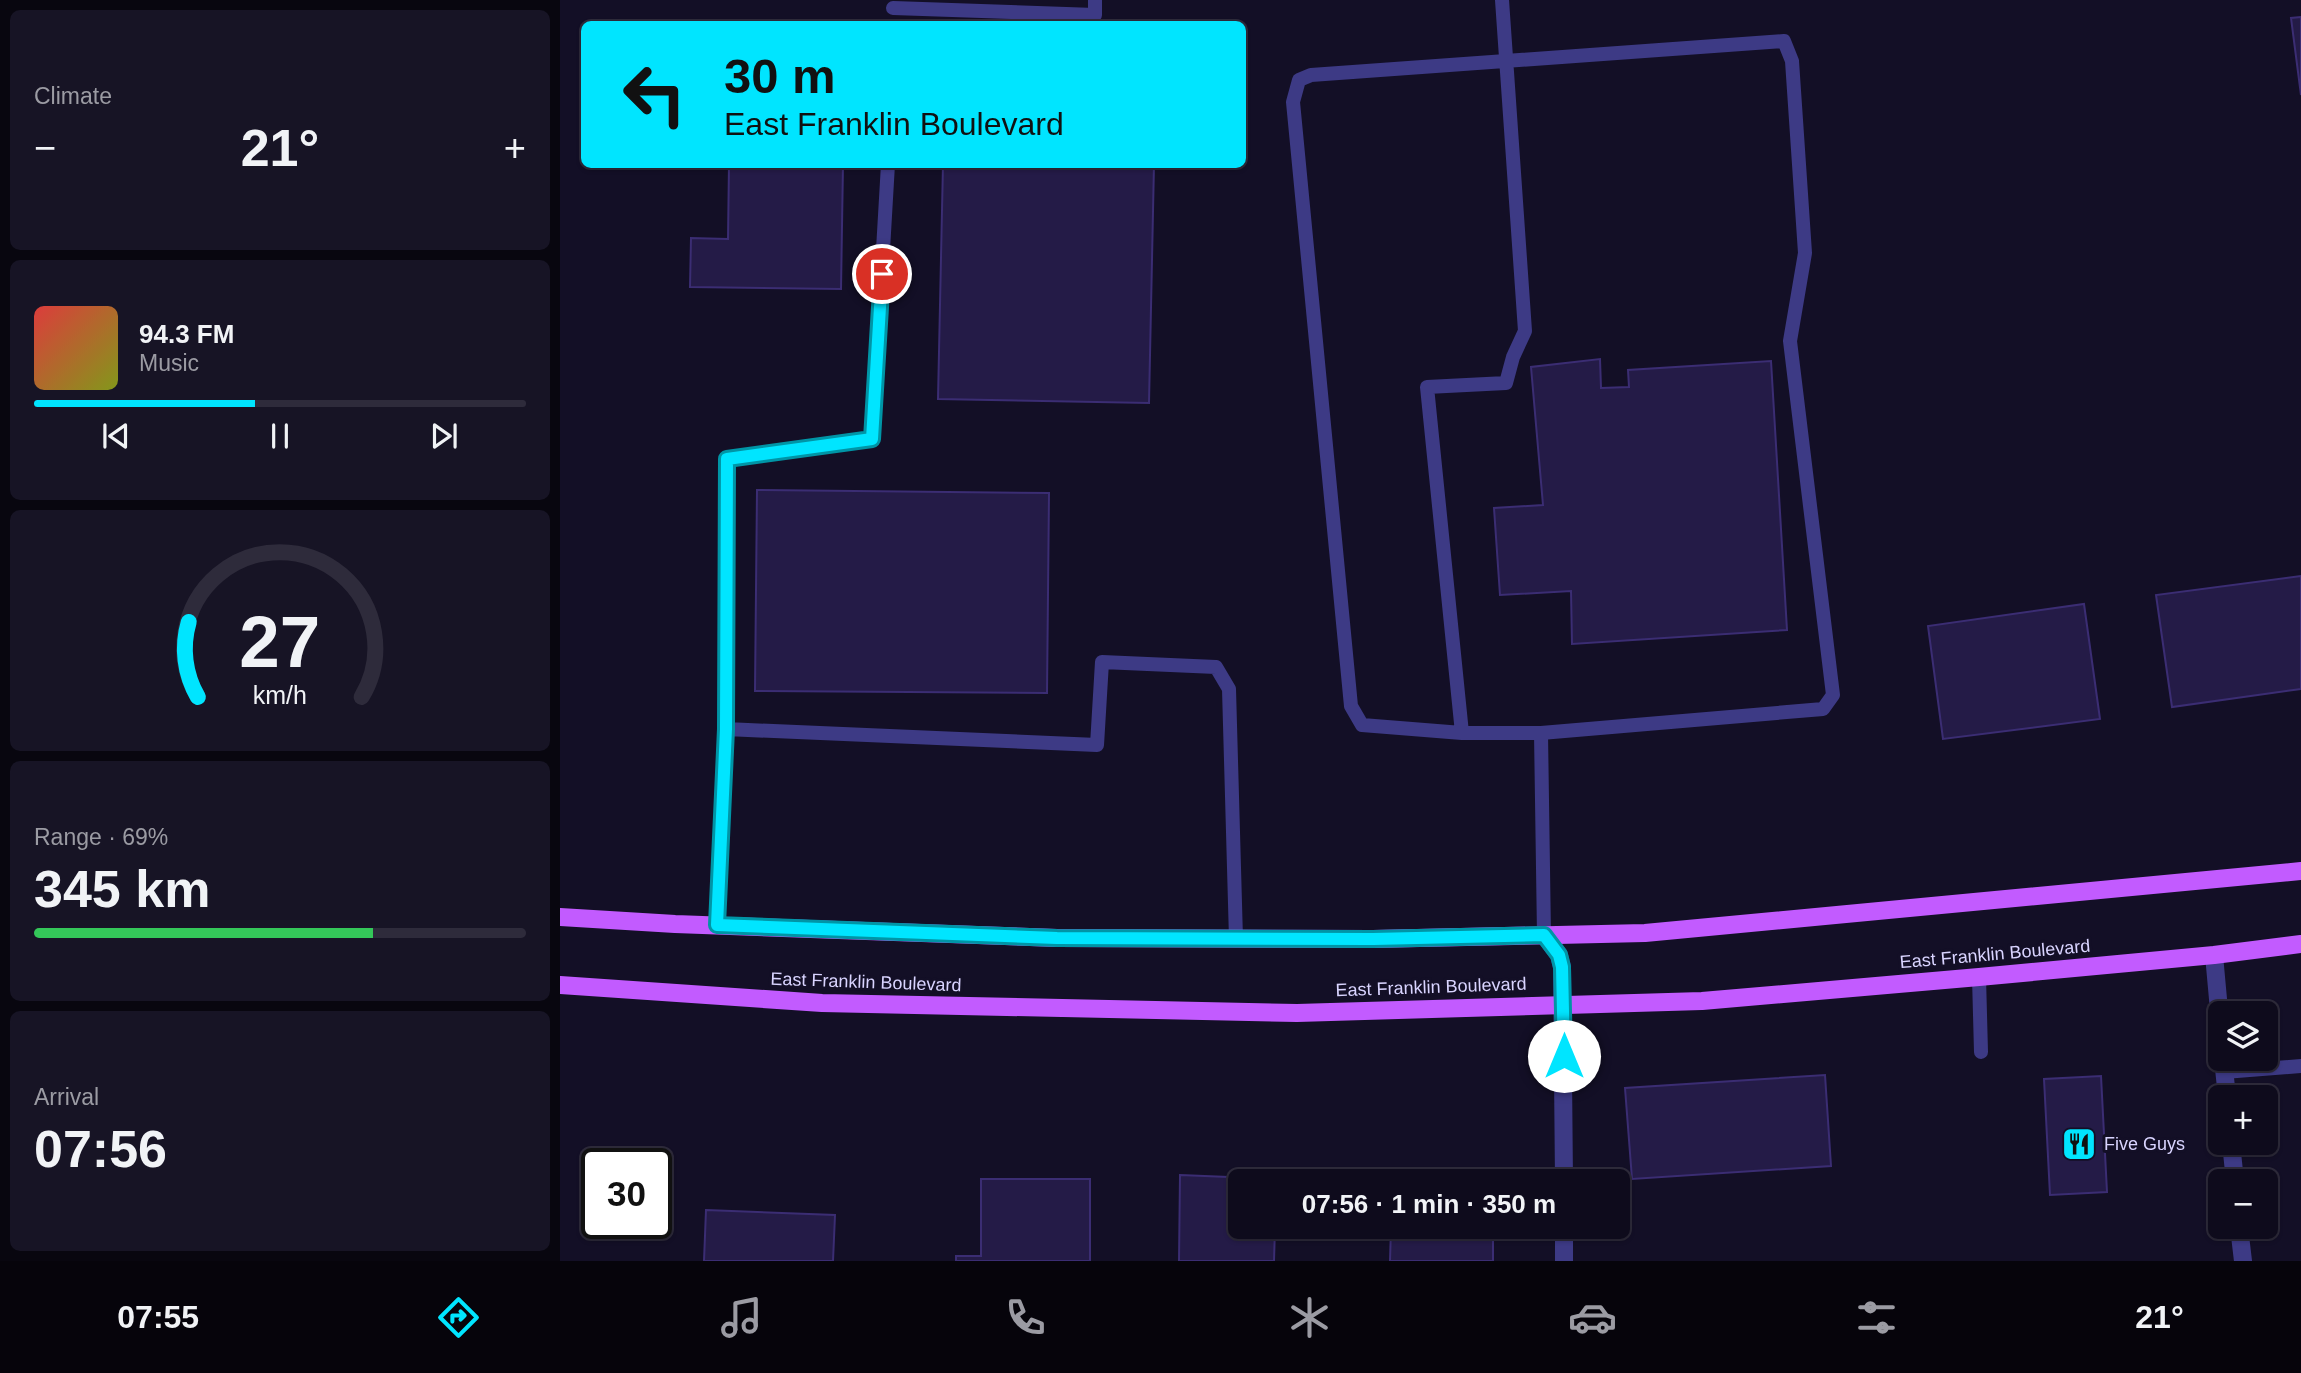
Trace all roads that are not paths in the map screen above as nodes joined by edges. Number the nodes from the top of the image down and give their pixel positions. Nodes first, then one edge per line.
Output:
1 (1095, 0) edge
2 (1502, 0) edge
3 (893, 4) edge
4 (1506, 62) junction
5 (888, 168) edge
6 (726, 729) junction
7 (1462, 733) junction
8 (1541, 733) junction
9 (2301, 871) edge
10 (560, 917) edge
11 (717, 925) junction
12 (1544, 935) junction
13 (1236, 939) junction
14 (2301, 944) edge
15 (2214, 955) junction
16 (1979, 977) junction
17 (560, 985) edge
18 (2218, 1001) edge
19 (1564, 1003) junction
20 (1981, 1052) dead end
21 (2278, 1066) edge
22 (2301, 1066) edge
23 (1564, 1169) edge
24 (1564, 1239) edge
25 (2240, 1239) edge
26 (1564, 1261) edge
27 (2243, 1261) edge

1 - 3 lane
2 - 4 lane
4 - 7 lane
4 - 7 lane
4 - 8 lane
5 - 6 lane
6 - 11 lane
6 - 13 lane
7 - 8 lane
8 - 12 lane
9 - 12 main road
10 - 11 main road
11 - 13 main road
12 - 13 main road
12 - 19 street
14 - 15 main road, East Franklin Boulevard
15 - 16 main road, East Franklin Boulevard
15 - 18 street
16 - 19 main road, East Franklin Boulevard
16 - 20 lane
17 - 19 main road, East Franklin Boulevard
19 - 23 street
21 - 22 lane
24 - 26 street
25 - 27 street

